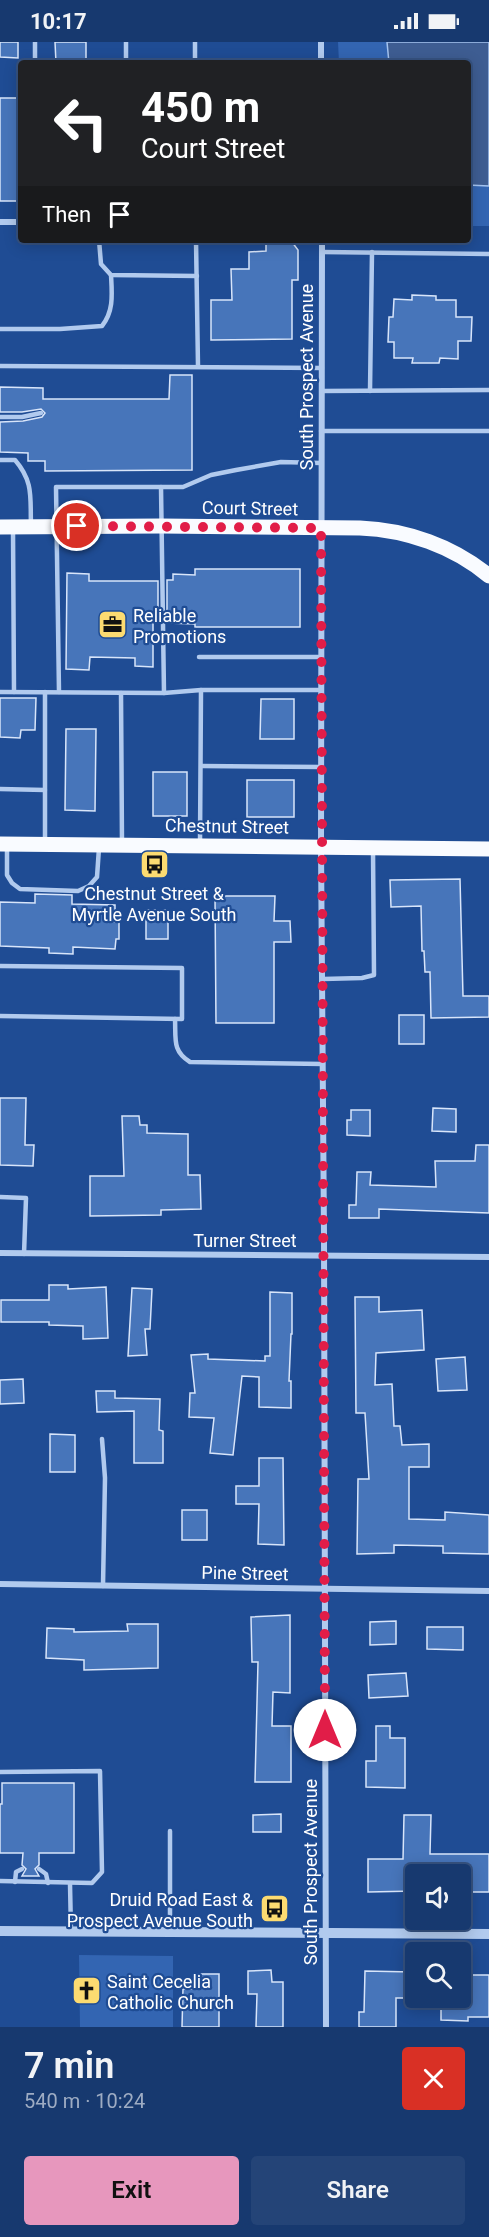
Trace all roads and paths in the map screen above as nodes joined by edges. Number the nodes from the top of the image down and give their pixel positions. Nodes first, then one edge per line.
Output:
1 (35, 42) edge
2 (126, 42) edge
3 (195, 42) edge
4 (321, 42) edge
5 (35, 60) edge
6 (126, 60) edge
7 (195, 60) edge
8 (321, 60) edge
9 (0, 222) edge
10 (18, 222) edge
11 (99, 243) edge
12 (196, 243) edge
13 (322, 243) edge
14 (322, 252) junction
15 (372, 252) junction
16 (489, 254) edge
17 (111, 275) junction
18 (197, 276) junction
19 (0, 329) edge
20 (0, 366) edge
21 (198, 366) junction
22 (322, 368) junction
23 (489, 390) edge
24 (322, 391) junction
25 (370, 391) junction
26 (41, 413) dead end
27 (0, 417) edge
28 (321, 431) junction
29 (489, 431) edge
30 (0, 460) edge
31 (321, 463) junction
32 (161, 487) junction
33 (56, 526) junction
34 (162, 526) junction
35 (6, 527) edge
36 (31, 527) junction
37 (321, 528) junction
38 (489, 576) edge
39 (200, 657) dead end
40 (321, 657) junction
41 (201, 690) junction
42 (321, 690) junction
43 (0, 692) edge
44 (14, 692) junction
45 (45, 692) junction
46 (59, 692) junction
47 (121, 693) junction
48 (164, 693) junction
49 (202, 766) junction
50 (322, 767) junction
51 (0, 789) edge
52 (45, 790) junction
53 (3, 844) edge
54 (45, 844) junction
55 (99, 845) junction
56 (122, 845) junction
57 (200, 846) junction
58 (321, 847) junction
59 (372, 848) junction
60 (489, 849) edge
61 (0, 966) edge
62 (323, 979) junction
63 (0, 1016) edge
64 (176, 1020) junction
65 (323, 1064) junction
66 (0, 1197) edge
67 (0, 1253) edge
68 (24, 1254) junction
69 (323, 1255) junction
70 (489, 1257) edge
71 (102, 1439) dead end
72 (0, 1584) edge
73 (103, 1586) junction
74 (324, 1589) junction
75 (489, 1591) edge
76 (0, 1772) edge
77 (170, 1832) dead end
78 (22, 1869) dead end
79 (39, 1869) dead end
80 (0, 1881) edge
81 (15, 1882) junction
82 (48, 1883) junction
83 (70, 1884) junction
84 (0, 1931) edge
85 (71, 1931) junction
86 (170, 1932) junction
87 (326, 1932) junction
88 (489, 1934) edge
89 (326, 2027) edge

1 - 5 lane
2 - 6 lane
3 - 7 lane
4 - 8 street
9 - 10 street
11 - 17 lane
12 - 18 lane
13 - 14 street, South Prospect Avenue
14 - 15 lane
14 - 22 street, South Prospect Avenue
15 - 16 lane
15 - 25 lane
17 - 18 lane
17 - 19 lane
18 - 21 lane
20 - 21 lane
21 - 22 lane
22 - 24 street, South Prospect Avenue
23 - 25 lane
24 - 25 lane
24 - 28 street, South Prospect Avenue
26 - 27 lane
28 - 29 lane
28 - 31 street, South Prospect Avenue
30 - 36 lane
31 - 32 lane
31 - 37 street, South Prospect Avenue
32 - 33 lane
32 - 34 lane
33 - 34 main road, Court Street
33 - 36 main road, Court Street
33 - 46 lane
34 - 37 main road, Court Street
34 - 48 lane
35 - 36 main road, Court Street
35 - 44 lane
37 - 38 main road, Court Street
37 - 40 street, South Prospect Avenue
39 - 40 lane
40 - 42 street, South Prospect Avenue
41 - 42 lane
41 - 48 lane
41 - 49 lane
42 - 50 street, South Prospect Avenue
43 - 44 lane
44 - 45 lane
45 - 46 lane
45 - 52 lane
46 - 47 lane
47 - 48 lane
47 - 56 lane
49 - 50 lane
49 - 57 lane
50 - 58 street, South Prospect Avenue
51 - 52 lane
52 - 54 lane
53 - 54 main road, Chestnut Street
53 - 55 lane
54 - 55 main road, Chestnut Street
55 - 56 main road, Chestnut Street
56 - 57 main road, Chestnut Street
57 - 58 main road, Chestnut Street
58 - 59 main road, Chestnut Street
58 - 62 street, South Prospect Avenue
59 - 60 main road, Chestnut Street
59 - 62 lane
61 - 64 lane
62 - 65 street, South Prospect Avenue
63 - 64 lane
64 - 65 lane
65 - 69 street, South Prospect Avenue
66 - 68 lane
67 - 68 street, Turner Street
68 - 69 street, Turner Street
69 - 70 street, Turner Street
69 - 74 street, South Prospect Avenue
71 - 73 lane
72 - 73 street, Pine Street
73 - 74 street, Pine Street
74 - 75 street, Pine Street
74 - 87 street, South Prospect Avenue
76 - 83 lane
77 - 86 lane
78 - 81 lane
79 - 82 lane
80 - 81 lane
81 - 82 lane
82 - 83 lane
83 - 85 lane
84 - 85 street
85 - 86 street
86 - 87 street
87 - 88 street
87 - 89 street, South Prospect Avenue

